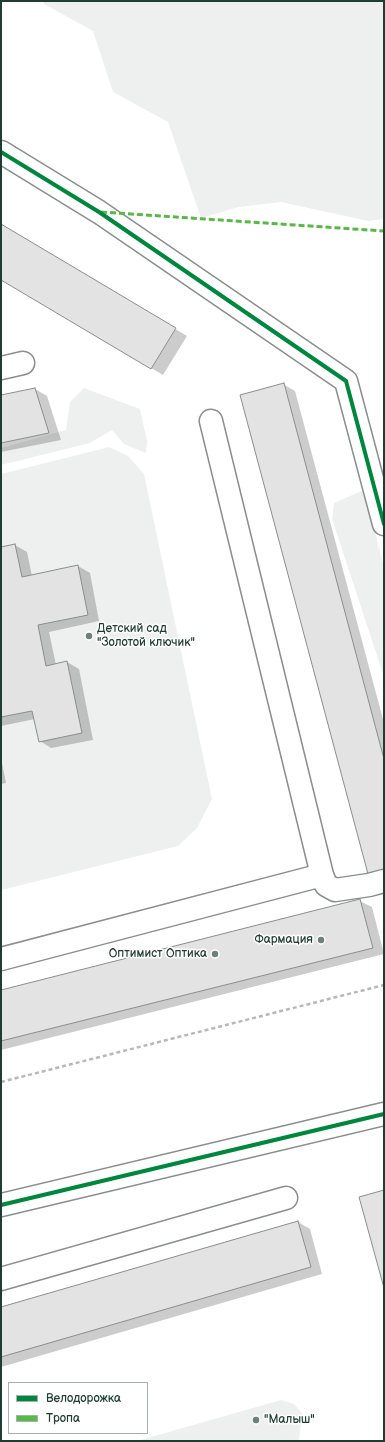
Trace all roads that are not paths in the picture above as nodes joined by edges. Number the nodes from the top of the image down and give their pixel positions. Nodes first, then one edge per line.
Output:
1 (1, 152) edge
2 (23, 363) dead end
3 (1, 368) edge
4 (211, 421) dead end
5 (384, 524) edge
6 (322, 875) junction
7 (384, 881) edge
8 (1, 959) edge
9 (384, 1114) edge
10 (286, 1198) dead end
11 (1, 1205) edge
12 (1, 1279) edge

1 - 5 street
2 - 3 street
4 - 6 street
6 - 7 street
6 - 8 street
9 - 11 street
10 - 12 street

